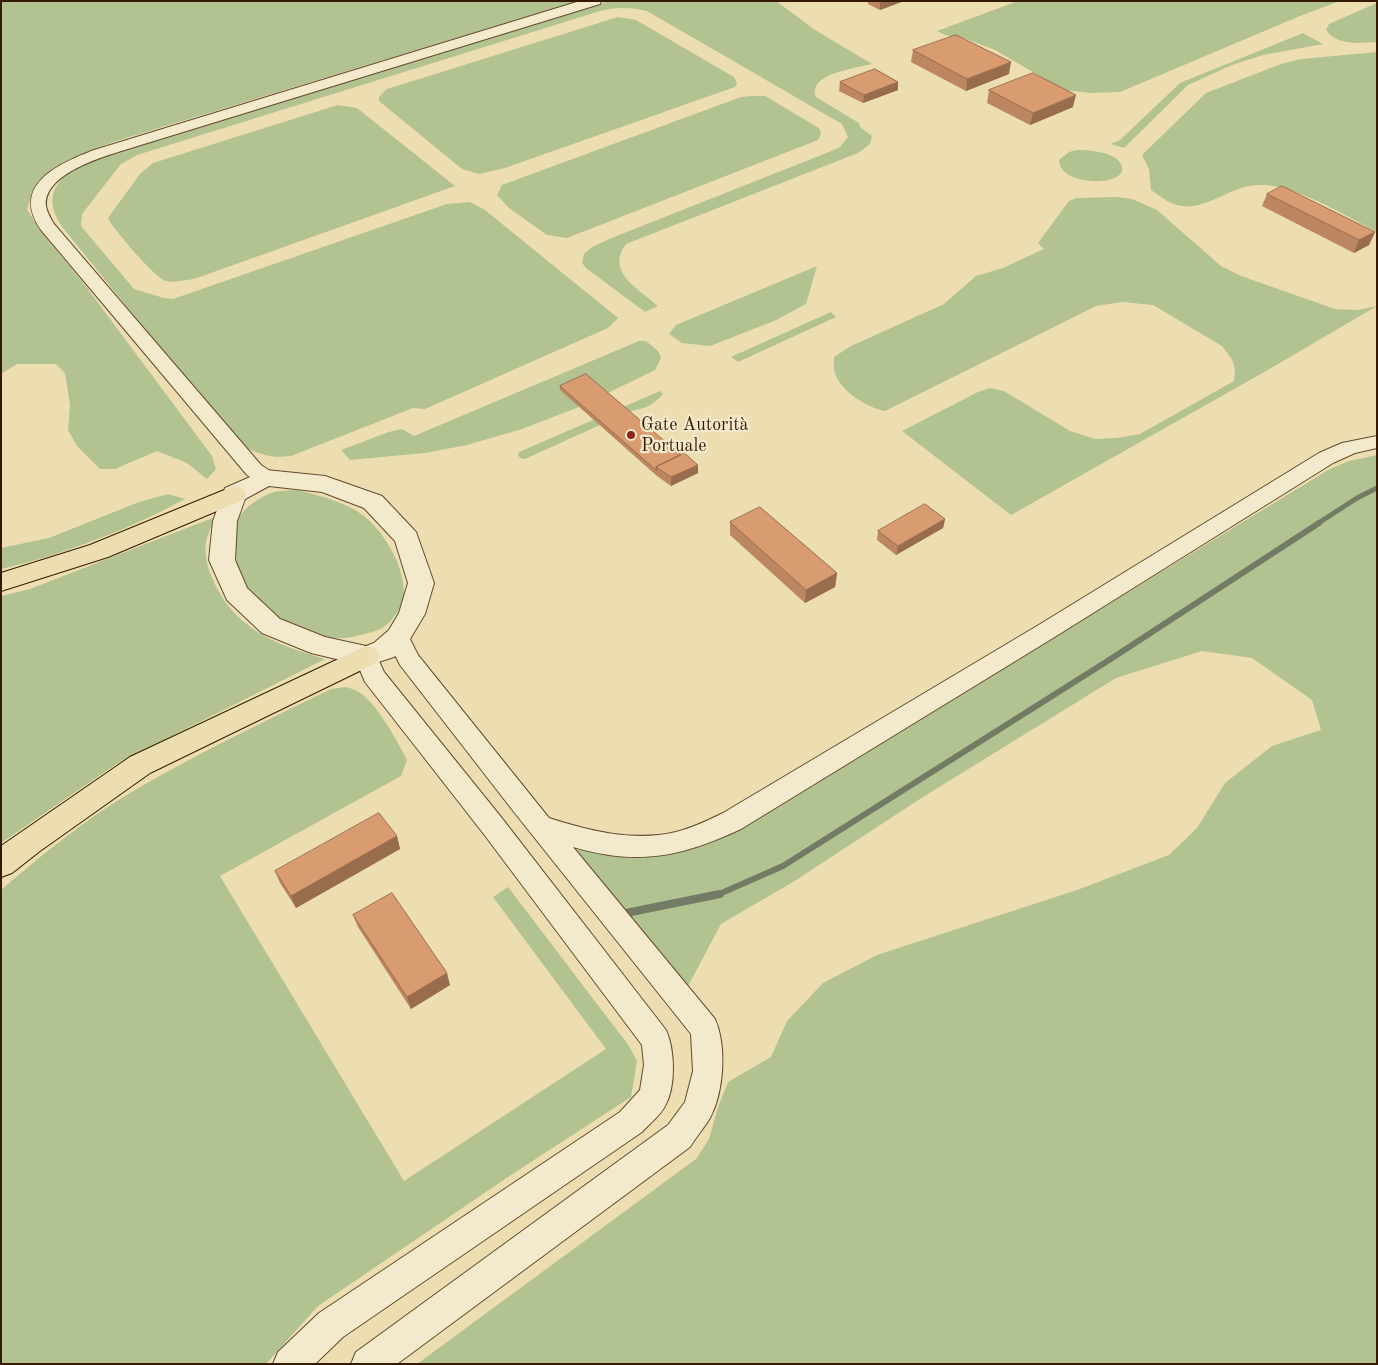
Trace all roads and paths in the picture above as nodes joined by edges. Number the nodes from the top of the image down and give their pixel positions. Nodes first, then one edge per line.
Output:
1 (595, 1) edge
2 (1377, 442) edge
3 (266, 478) junction
4 (234, 494) junction
5 (2, 582) edge
6 (398, 637) junction
7 (366, 656) junction
8 (540, 826) junction
9 (1, 864) edge
10 (290, 1364) edge
11 (368, 1364) edge

1 - 3 street
2 - 8 street
3 - 4 street
3 - 6 street
4 - 5 highway
4 - 7 street
6 - 7 street
6 - 8 street
7 - 9 highway
7 - 10 street
8 - 11 street

